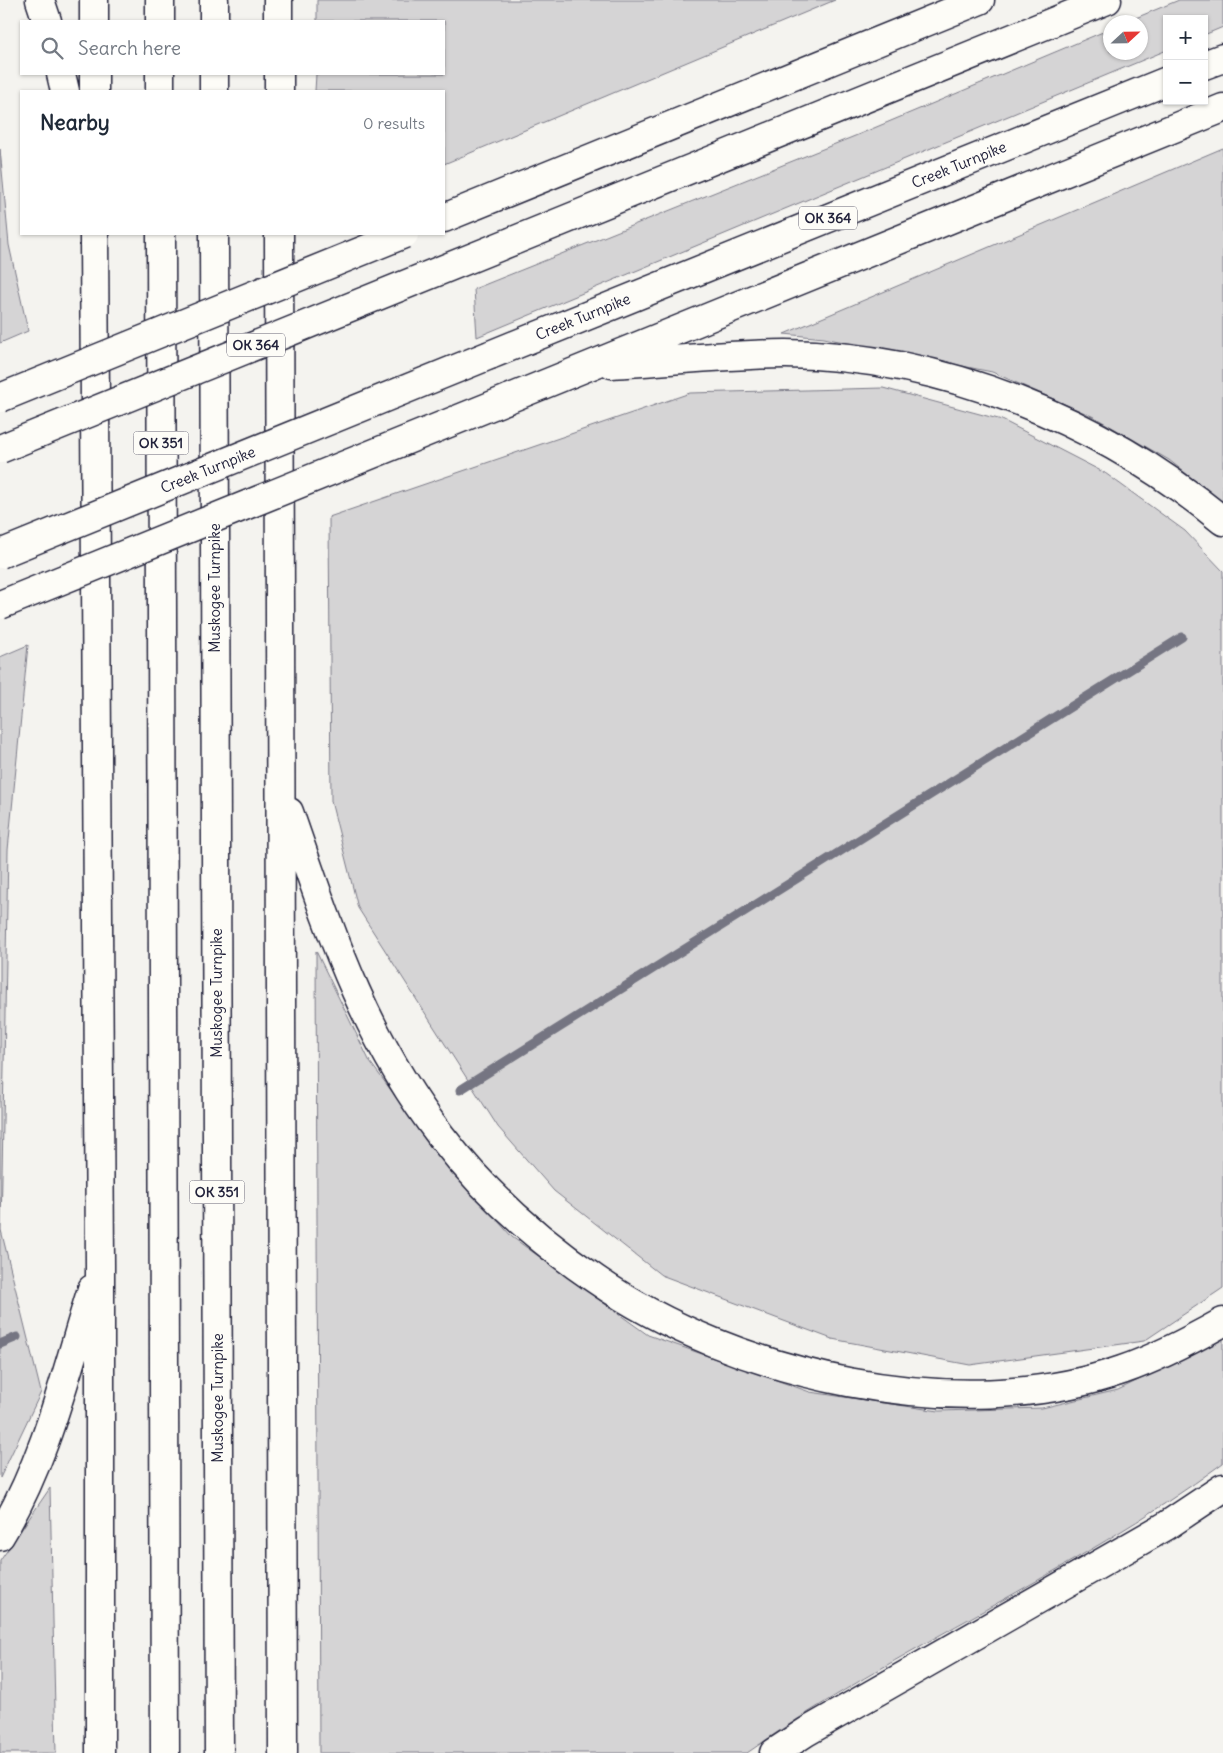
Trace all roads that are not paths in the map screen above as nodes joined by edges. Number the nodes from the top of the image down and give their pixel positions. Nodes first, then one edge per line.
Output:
1 (40, 0) edge
2 (94, 0) edge
3 (160, 0) edge
4 (214, 0) edge
5 (278, 0) edge
6 (1107, 0) edge
7 (970, 2) edge
8 (47, 20) edge
9 (94, 20) edge
10 (160, 20) edge
11 (214, 20) edge
12 (278, 20) edge
13 (1223, 58) edge
14 (1208, 64) edge
15 (61, 75) edge
16 (94, 75) edge
17 (160, 75) edge
18 (214, 75) edge
19 (279, 75) edge
20 (1163, 82) edge
21 (65, 90) edge
22 (94, 90) edge
23 (160, 90) edge
24 (214, 90) edge
25 (279, 90) edge
26 (1223, 108) edge
27 (445, 218) edge
28 (94, 235) edge
29 (161, 235) edge
30 (214, 235) edge
31 (279, 235) edge
32 (402, 235) edge
33 (591, 365) junction
34 (0, 398) edge
35 (0, 449) edge
36 (1223, 521) edge
37 (0, 554) edge
38 (0, 605) edge
39 (282, 792) junction
40 (100, 1264) junction
41 (1223, 1322) edge
42 (1223, 1488) edge
43 (0, 1536) edge
44 (100, 1753) edge
45 (165, 1753) edge
46 (219, 1753) edge
47 (283, 1753) edge
48 (774, 1753) edge

1 - 8 highway
2 - 9 highway
3 - 10 highway
4 - 11 highway
5 - 12 highway
6 - 35 highway, OK 364, bridge
7 - 27 highway
13 - 14 highway
15 - 21 highway
16 - 22 highway
17 - 23 highway
18 - 24 highway
19 - 25 highway
20 - 37 highway, Creek Turnpike / OK 364, bridge
26 - 33 highway
28 - 40 highway
29 - 45 highway, OK 351
30 - 46 highway, Muskogee Turnpike / OK 351
31 - 39 highway
32 - 34 highway, bridge
33 - 36 highway
33 - 38 highway, bridge
39 - 41 highway
39 - 47 highway
40 - 43 highway
40 - 44 highway
42 - 48 highway

